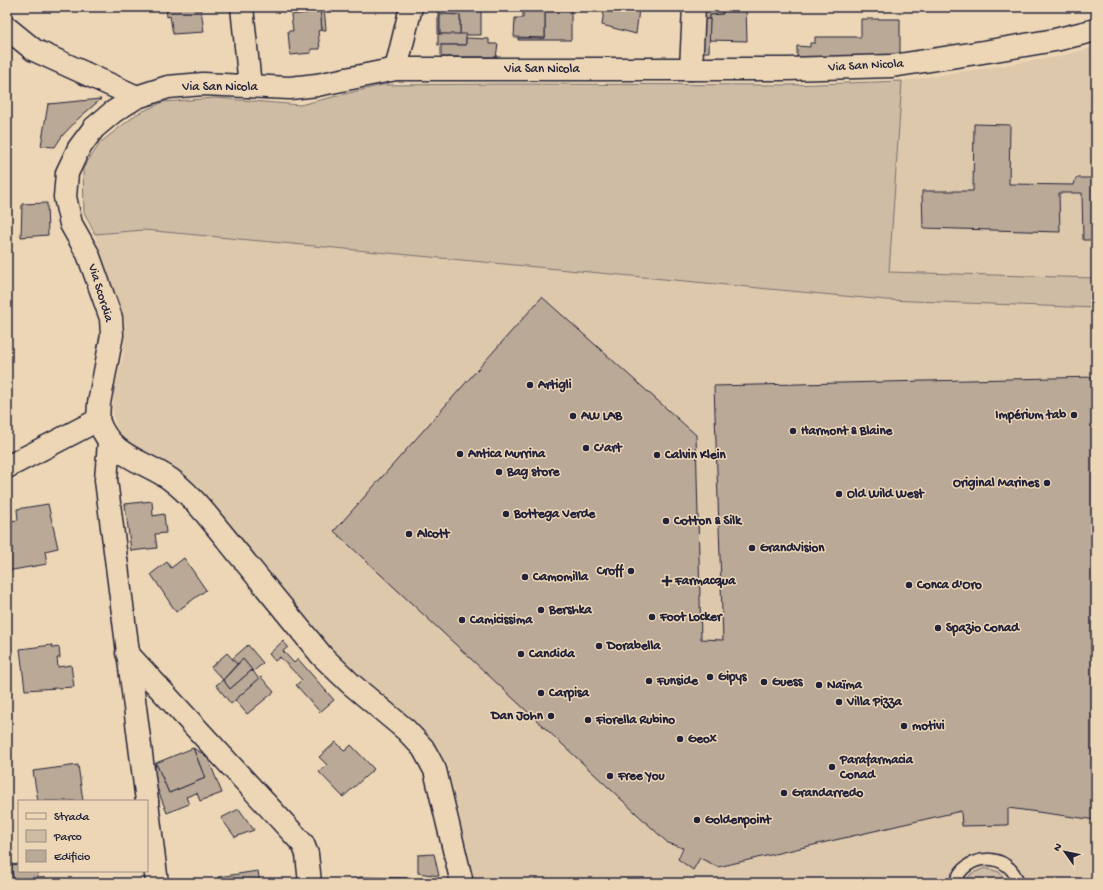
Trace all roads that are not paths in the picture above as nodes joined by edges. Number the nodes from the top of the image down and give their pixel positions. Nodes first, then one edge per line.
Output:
1 (242, 7) edge
2 (411, 7) edge
3 (694, 7) edge
4 (7, 28) edge
5 (1096, 30) edge
6 (396, 69) junction
7 (691, 69) junction
8 (250, 86) junction
9 (137, 97) junction
10 (98, 420) junction
11 (108, 442) junction
12 (7, 467) edge
13 (127, 654) junction
14 (147, 800) edge
15 (148, 810) edge
16 (157, 883) edge
17 (310, 883) edge
18 (462, 883) edge
19 (955, 883) edge
20 (1018, 883) edge

1 - 8 street
2 - 6 street
3 - 7 street
4 - 9 street
5 - 7 street, Via San Nicola
6 - 7 street, Via San Nicola
6 - 8 street, Via San Nicola
8 - 9 street, Via San Nicola
9 - 10 street, Via Scordia
10 - 11 street
10 - 12 street
11 - 13 street
11 - 18 street
13 - 14 street
13 - 17 street
15 - 16 street
19 - 20 lane

